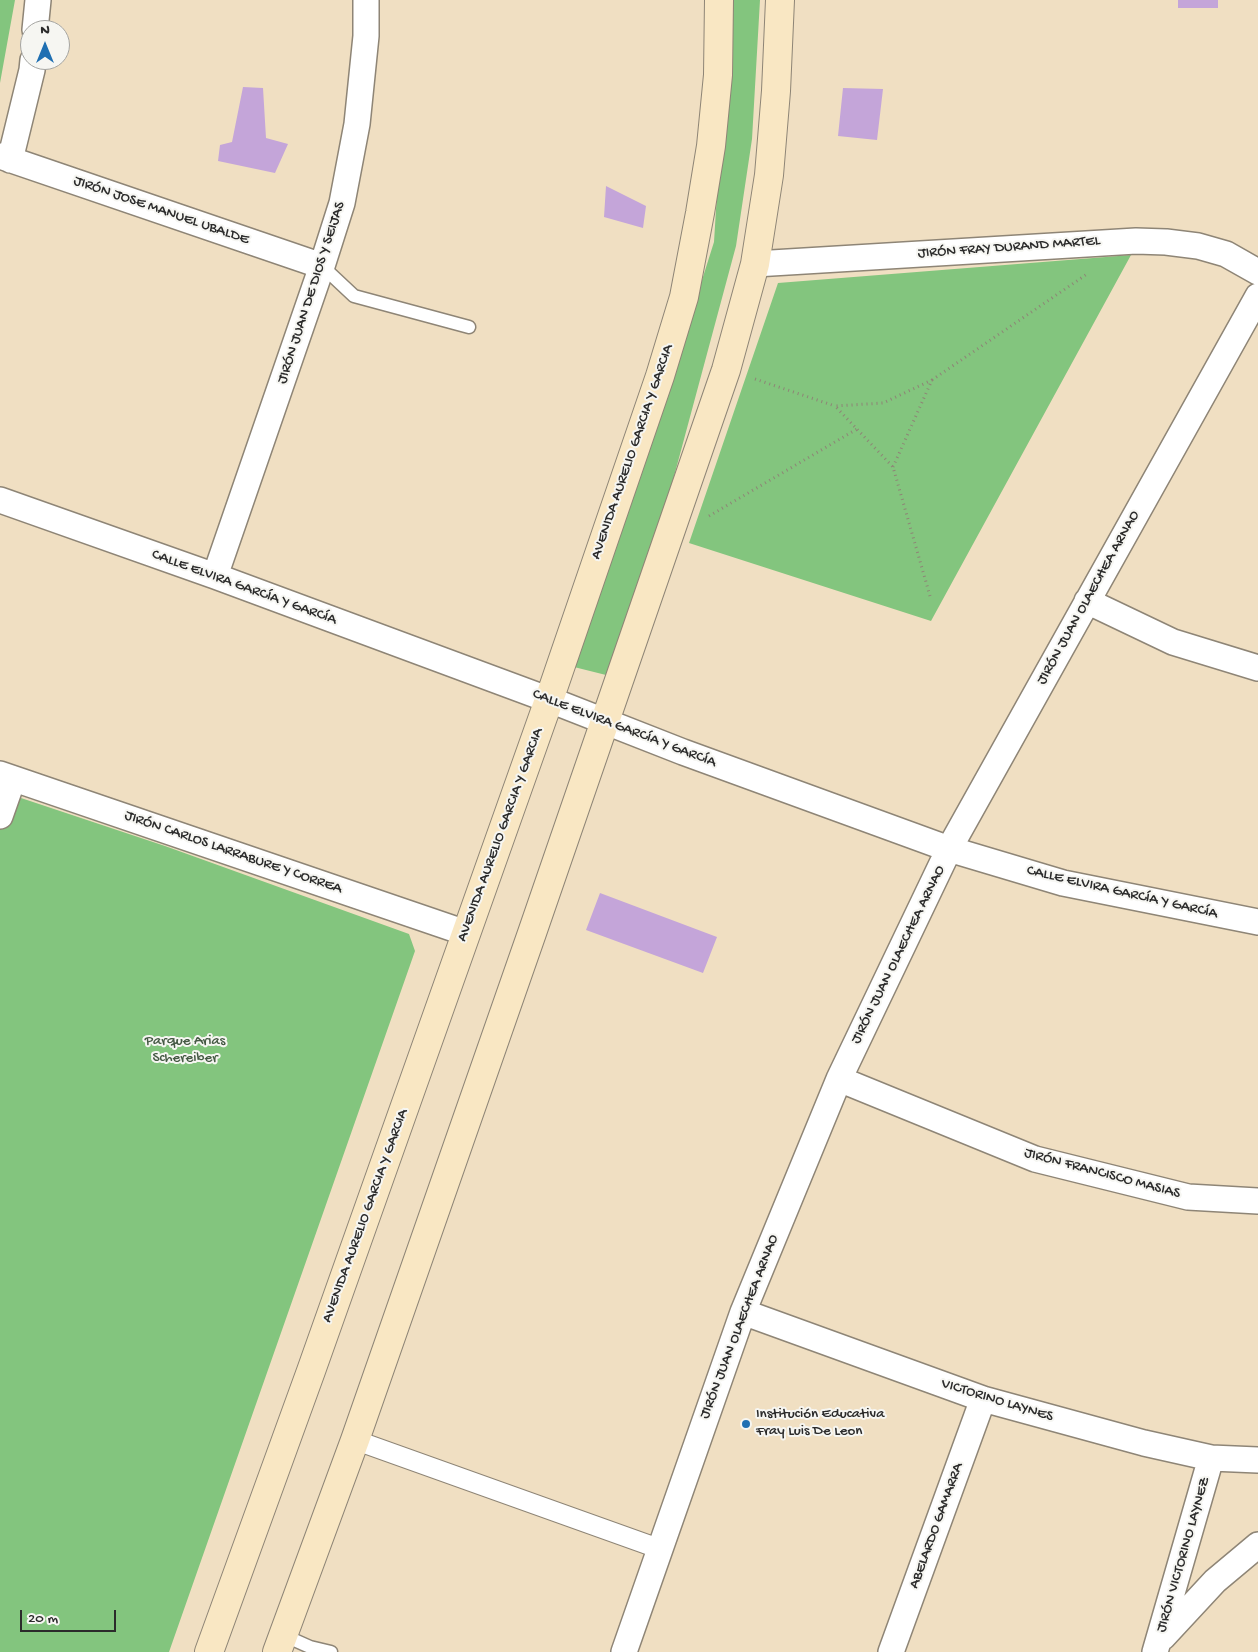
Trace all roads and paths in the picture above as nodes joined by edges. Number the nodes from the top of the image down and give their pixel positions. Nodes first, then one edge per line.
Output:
1 (38, 0) edge
2 (366, 0) edge
3 (719, 0) edge
4 (780, 0) edge
5 (36, 20) edge
6 (32, 70) edge
7 (5, 158) edge
8 (755, 264) junction
9 (322, 266) junction
10 (1258, 272) edge
11 (1087, 274) dead end
12 (1258, 296) edge
13 (469, 327) dead end
14 (726, 370) junction
15 (932, 380) junction
16 (835, 406) junction
17 (857, 429) junction
18 (893, 467) junction
19 (0, 500) edge
20 (668, 540) junction
21 (215, 576) junction
22 (930, 596) dead end
23 (1088, 600) junction
24 (1258, 668) edge
25 (549, 700) junction
26 (605, 722) junction
27 (7, 777) edge
28 (0, 816) edge
29 (949, 849) junction
30 (1258, 922) edge
31 (466, 933) junction
32 (839, 1079) junction
33 (1258, 1202) edge
34 (743, 1312) junction
35 (983, 1399) junction
36 (354, 1440) junction
37 (1211, 1458) junction
38 (1258, 1460) edge
39 (1258, 1545) edge
40 (660, 1549) junction
41 (280, 1644) edge
42 (1157, 1646) edge
43 (209, 1652) edge
44 (331, 1652) edge
45 (624, 1652) edge
46 (891, 1652) edge

1 - 5 street
2 - 9 street, JIRÓN JUAN DE DIOS Y SEIJAS
3 - 25 main road, AVENIDA AURELIO GARCIA Y GARCIA
4 - 8 main road
6 - 7 street
7 - 9 street, JIRÓN JOSE MANUEL UBALDE
8 - 10 street, JIRÓN FRAY DURAND MARTEL
8 - 14 main road
9 - 13 lane
9 - 21 street, JIRÓN JUAN DE DIOS Y SEIJAS
11 - 15 path
12 - 23 street, JIRÓN JUAN OLAECHEA ARNAO
14 - 16 path
14 - 20 main road
15 - 16 path
15 - 18 path
16 - 17 path
17 - 18 path
17 - 20 path
18 - 22 path
19 - 21 street, CALLE ELVIRA GARCÍA Y GARCÍA
20 - 26 main road
21 - 25 street, CALLE ELVIRA GARCÍA Y GARCÍA
23 - 24 street
23 - 29 street, JIRÓN JUAN OLAECHEA ARNAO
25 - 26 street, CALLE ELVIRA GARCÍA Y GARCÍA
25 - 31 main road, AVENIDA AURELIO GARCIA Y GARCIA
26 - 29 street, CALLE ELVIRA GARCÍA Y GARCÍA
26 - 36 main road
27 - 28 street
27 - 31 street, JIRÓN CARLOS LARRABURE Y CORREA
29 - 30 street, CALLE ELVIRA GARCÍA Y GARCÍA
29 - 32 street, JIRÓN JUAN OLAECHEA ARNAO
31 - 43 main road, AVENIDA AURELIO GARCIA Y GARCIA
32 - 33 street, JIRÓN FRANCISCO MASIAS
32 - 34 street, JIRÓN JUAN OLAECHEA ARNAO
34 - 35 street, VICTORINO LAYNES
34 - 40 street, JIRÓN JUAN OLAECHEA ARNAO
35 - 37 street, VICTORINO LAYNES
35 - 46 street, ABELARDO GAMARRA
36 - 40 street
36 - 41 main road
37 - 38 street, VICTORINO LAYNES
37 - 42 street, JIRÓN VICTORINO LAYNEZ
39 - 42 street
40 - 45 street, JIRÓN JUAN OLAECHEA ARNAO
41 - 44 lane

